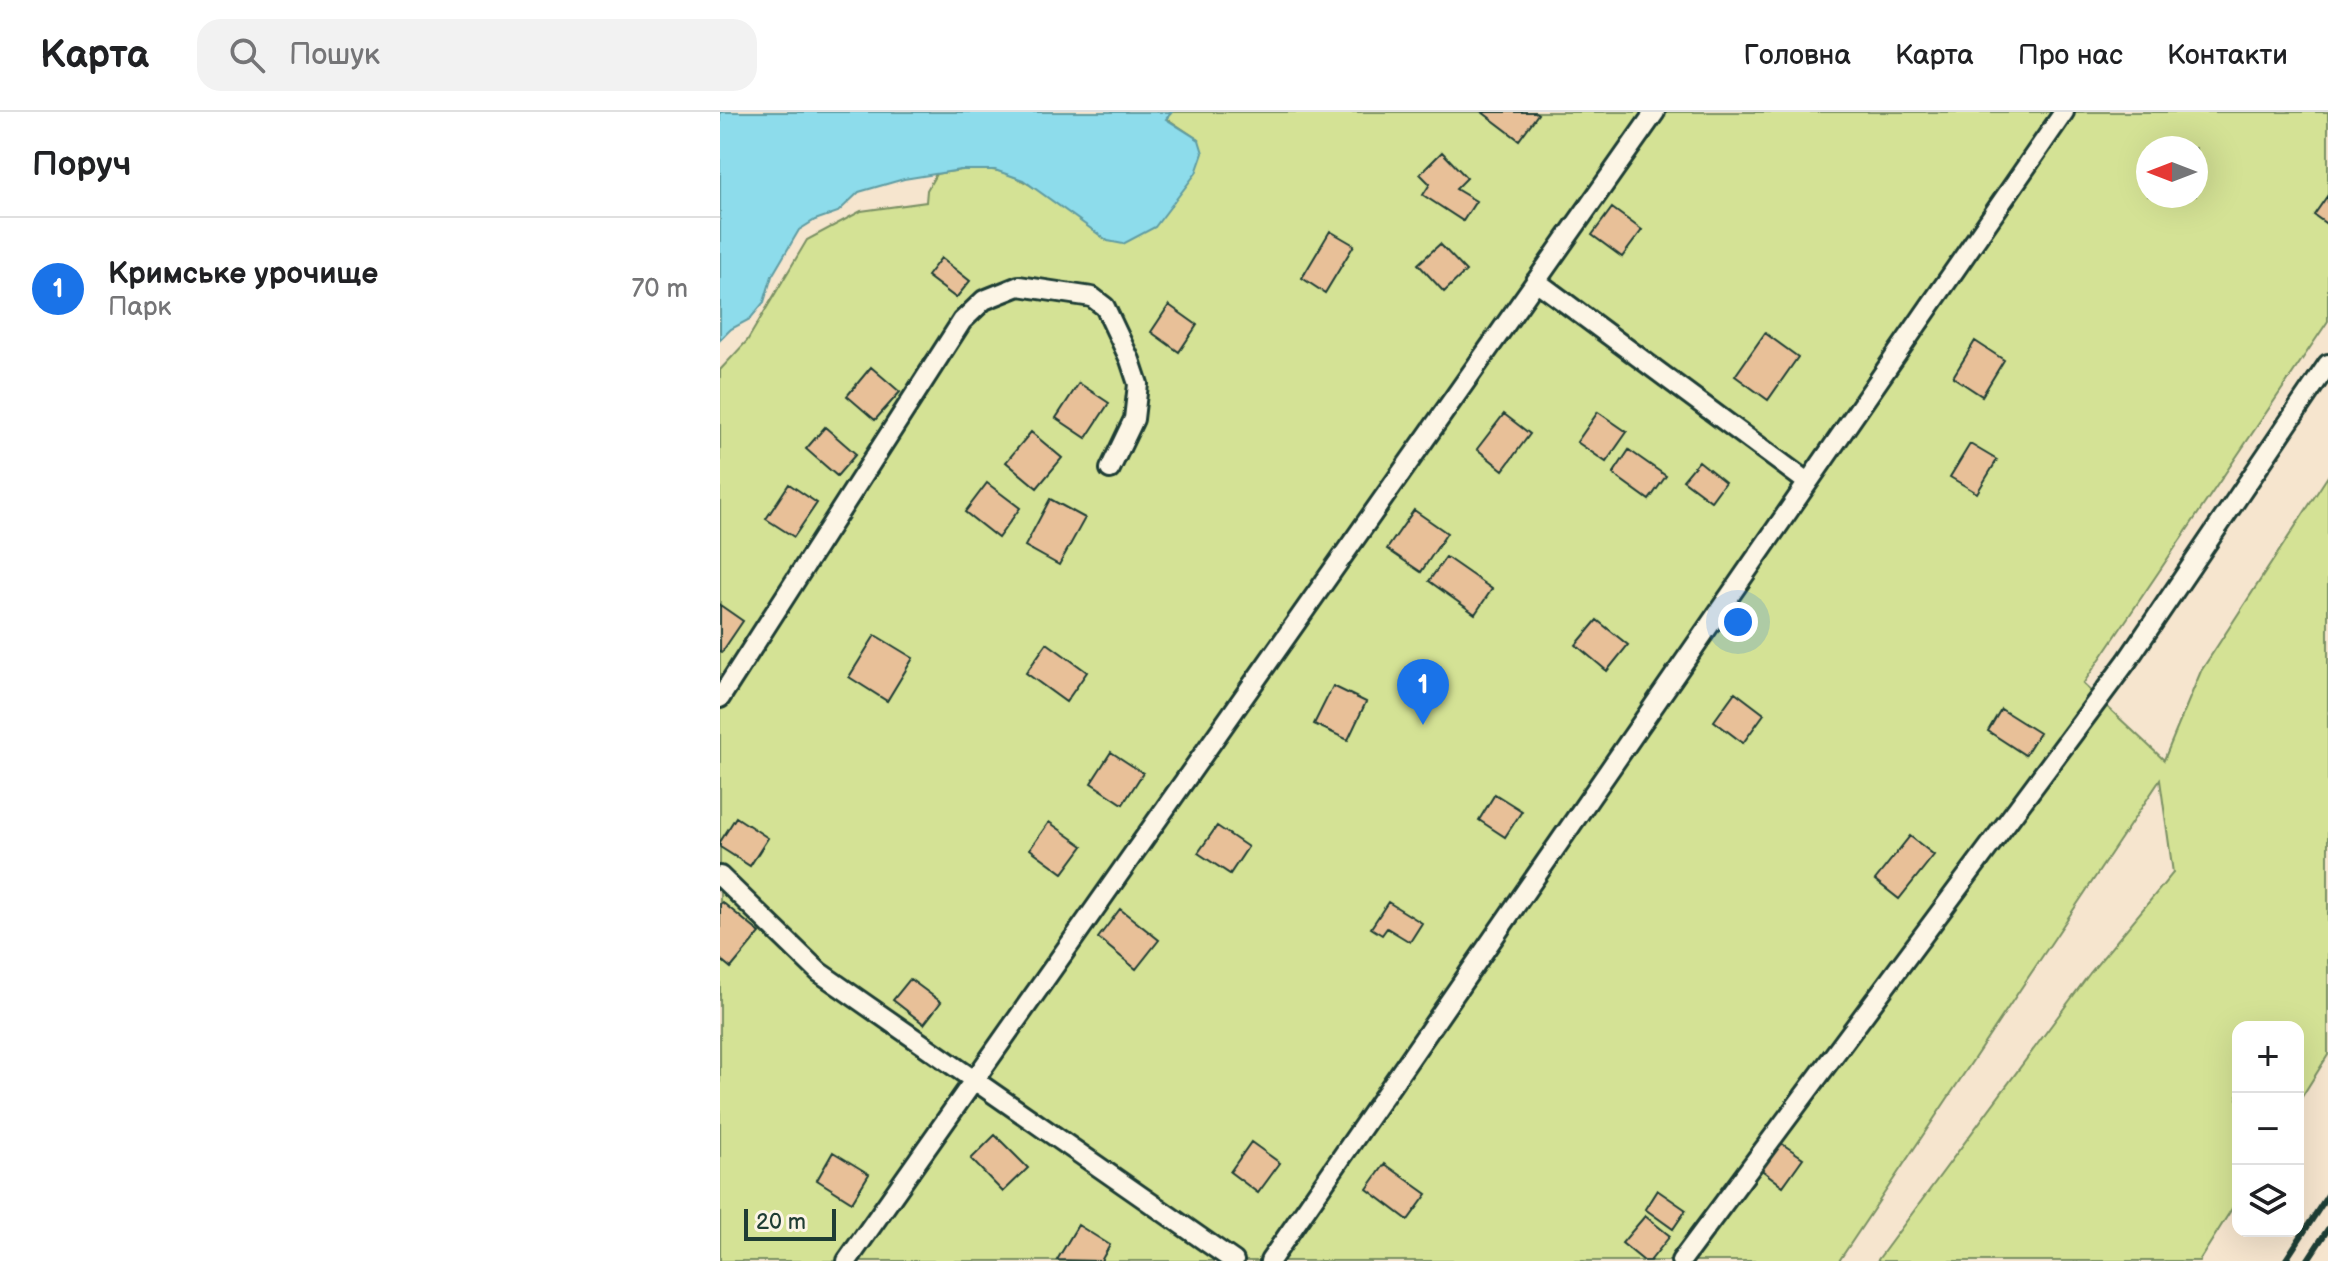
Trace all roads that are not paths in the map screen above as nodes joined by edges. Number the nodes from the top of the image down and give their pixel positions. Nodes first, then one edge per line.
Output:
1 (1655, 112) edge
2 (2064, 112) edge
3 (1536, 281) junction
4 (2328, 364) edge
5 (1110, 469) dead end
6 (1807, 482) junction
7 (720, 698) edge
8 (720, 876) edge
9 (973, 1079) junction
10 (847, 1261) edge
11 (1234, 1261) edge
12 (1270, 1261) edge
13 (1681, 1261) edge

1 - 3 lane
2 - 6 lane
3 - 6 lane
3 - 9 lane
4 - 13 lane
5 - 7 lane
6 - 12 lane
8 - 9 lane
9 - 10 lane
9 - 11 lane

